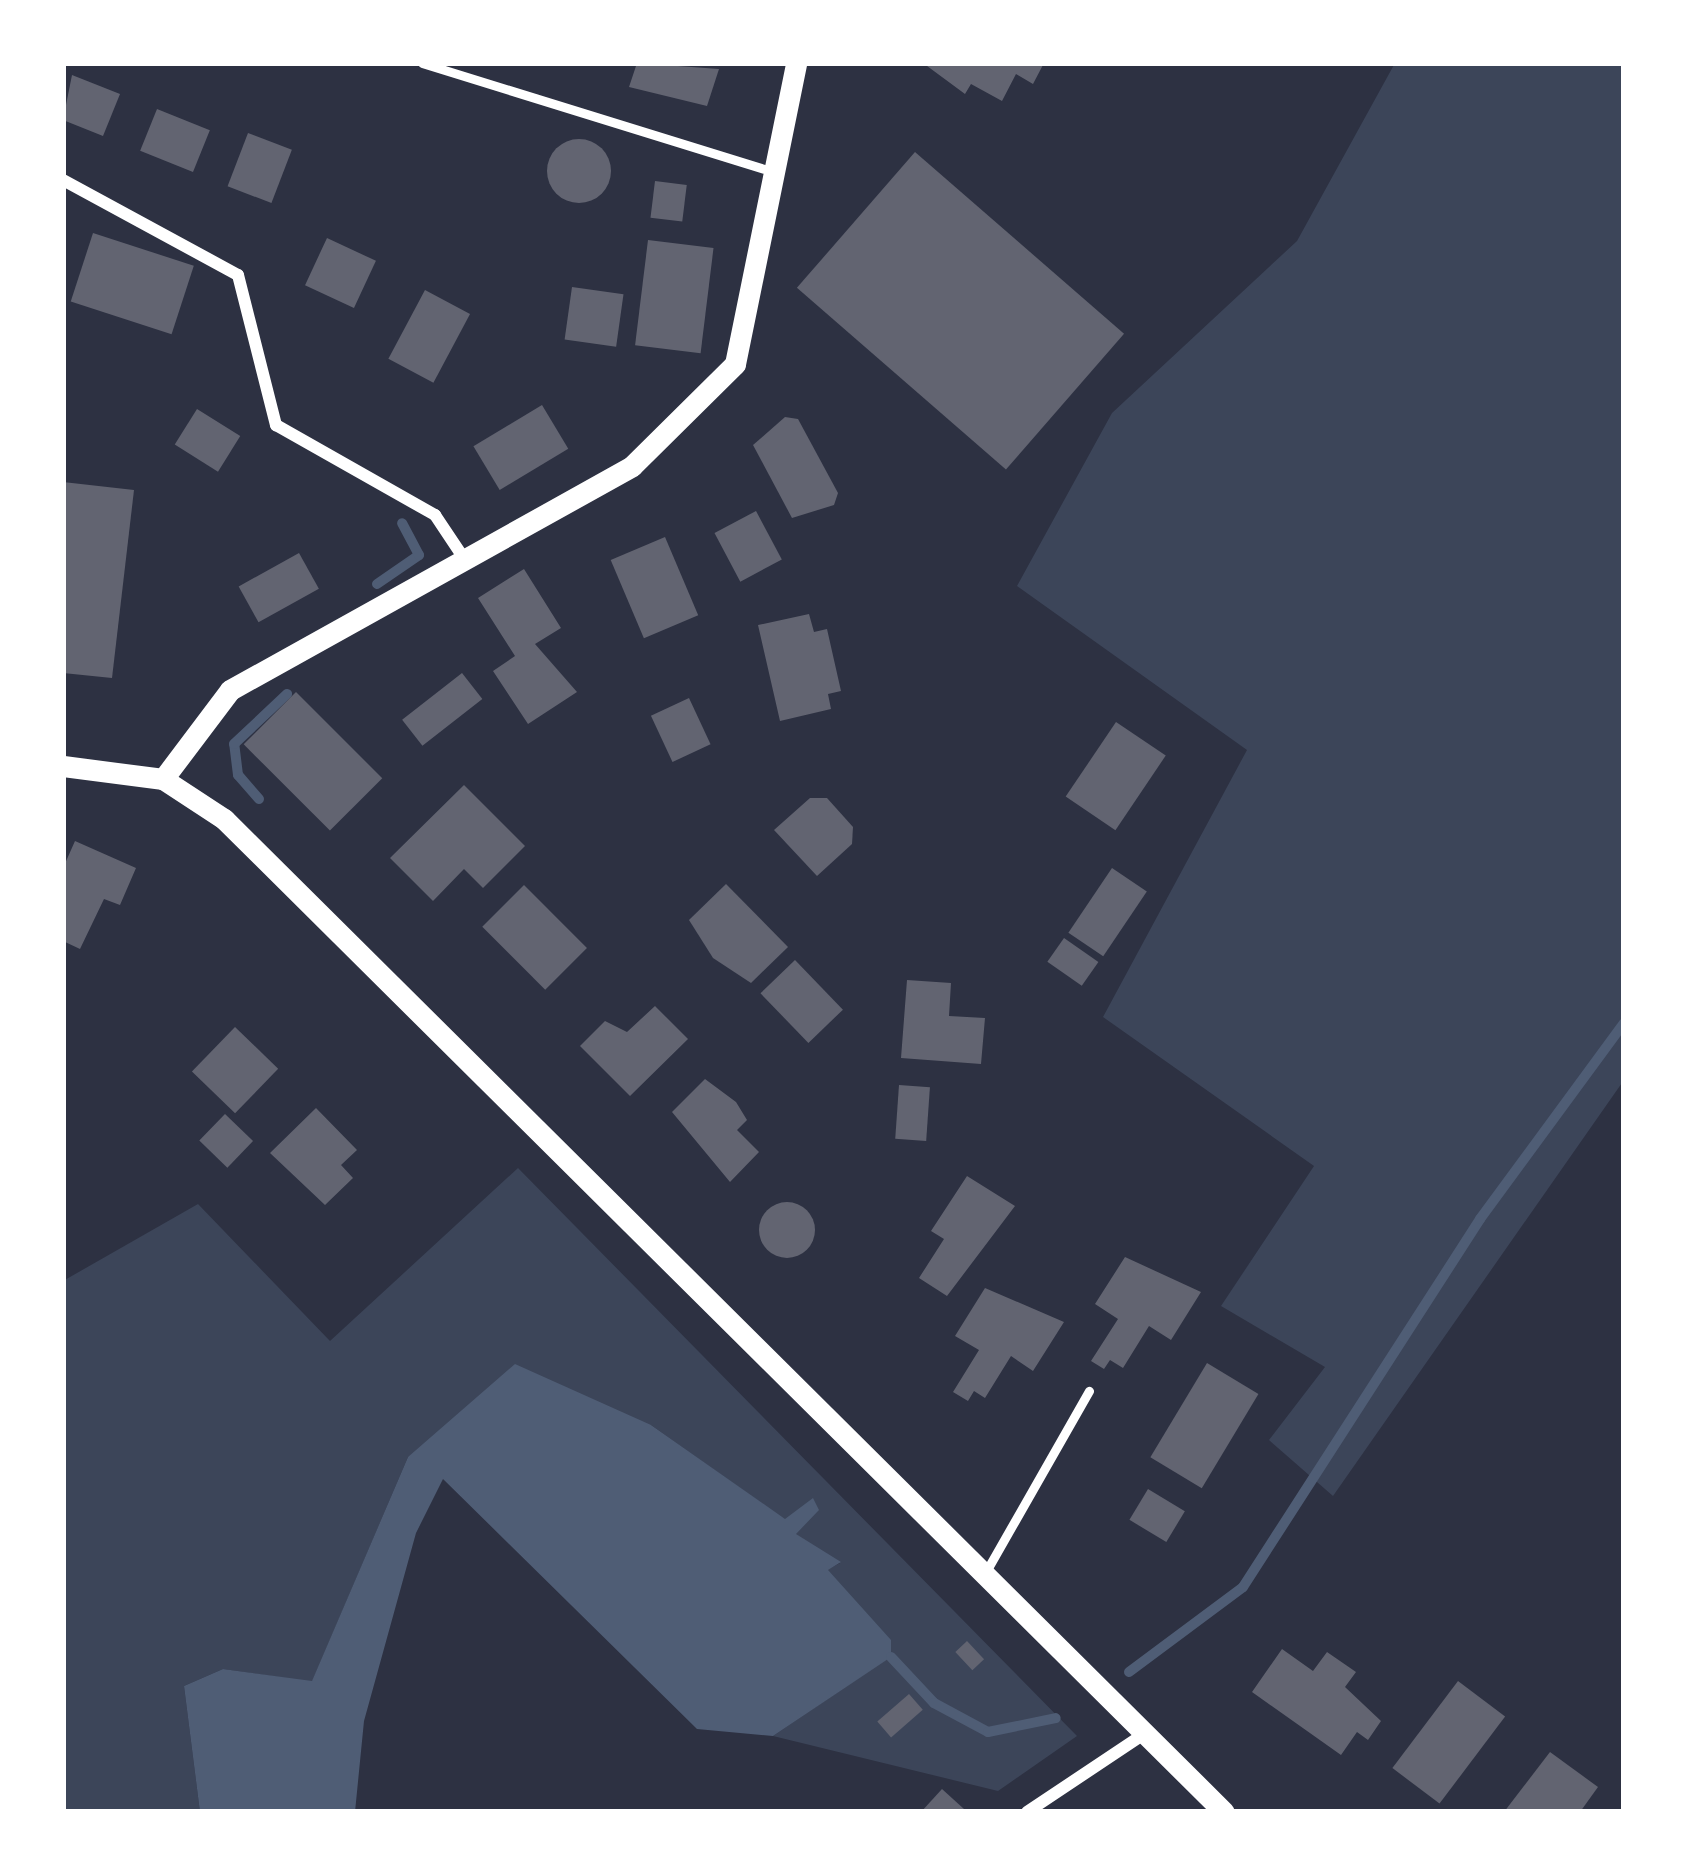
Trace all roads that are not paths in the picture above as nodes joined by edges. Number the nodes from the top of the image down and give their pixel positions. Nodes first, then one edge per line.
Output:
1 (422, 63) edge
2 (796, 63) edge
3 (768, 170) junction
4 (63, 180) edge
5 (466, 563) junction
6 (63, 766) edge
7 (163, 778) junction
8 (1089, 1391) dead end
9 (984, 1575) junction
10 (1144, 1734) junction
11 (1027, 1812) edge
12 (1224, 1812) edge

1 - 3 lane
2 - 3 street
3 - 5 street
4 - 5 street
5 - 7 street
6 - 7 street
7 - 9 street
8 - 9 lane
9 - 10 street
10 - 11 street
10 - 12 street

